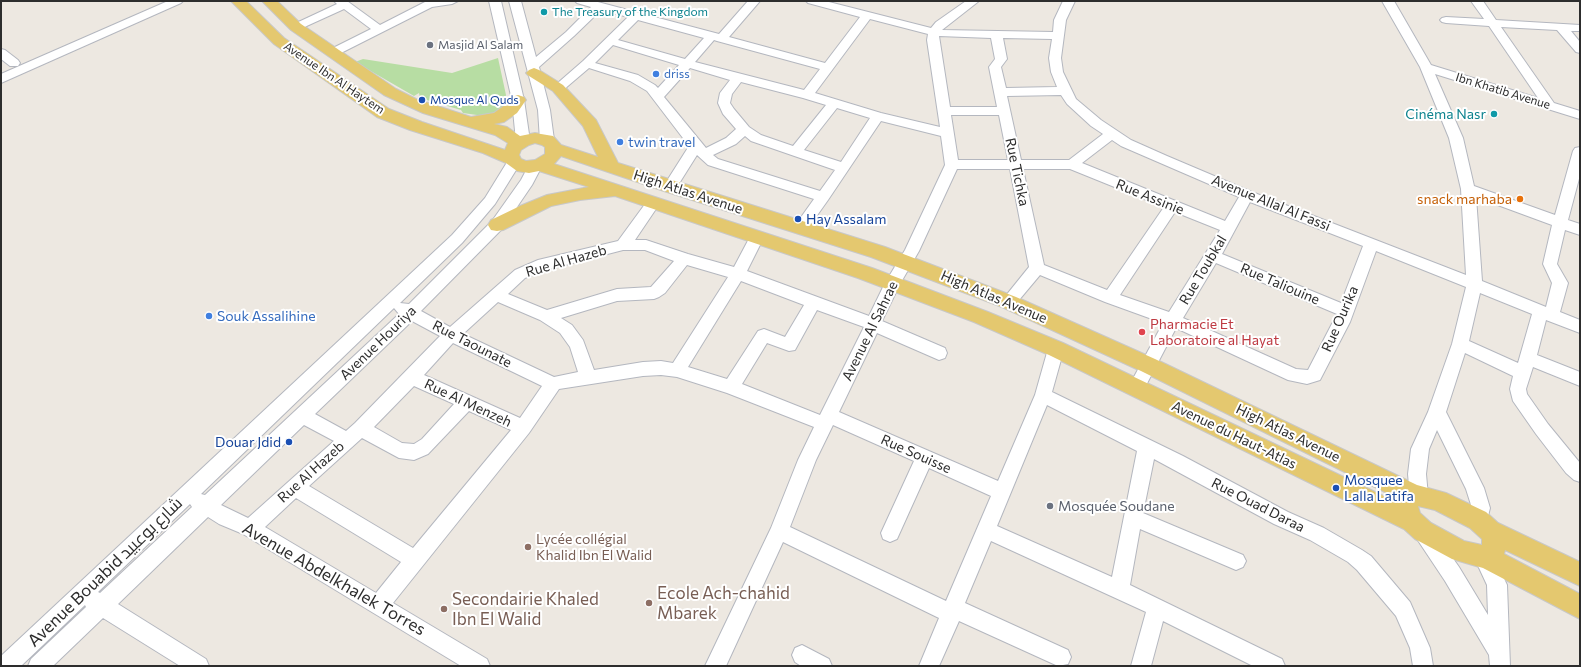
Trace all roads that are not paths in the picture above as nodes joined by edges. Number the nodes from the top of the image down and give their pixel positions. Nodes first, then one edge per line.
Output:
1 (155, 1) edge
2 (177, 1) edge
3 (238, 1) edge
4 (269, 1) edge
5 (452, 1) edge
6 (495, 1) edge
7 (515, 1) edge
8 (581, 1) edge
9 (754, 1) edge
10 (812, 1) edge
11 (860, 1) edge
12 (973, 1) edge
13 (1069, 1) edge
14 (1388, 1) edge
15 (1477, 1) edge
16 (342, 3) edge
17 (428, 3) edge
18 (598, 6) junction
19 (853, 12) junction
20 (867, 15) junction
21 (636, 16) junction
22 (1446, 20) dead end
23 (1492, 23) junction
24 (296, 27) junction
25 (1561, 27) junction
26 (1580, 28) edge
27 (378, 29) junction
28 (934, 32) junction
29 (996, 35) junction
30 (1057, 36) junction
31 (716, 38) junction
32 (610, 41) junction
33 (1580, 49) edge
34 (1, 53) edge
35 (333, 53) junction
36 (14, 63) junction
37 (587, 64) junction
38 (688, 64) junction
39 (827, 67) junction
40 (1426, 67) junction
41 (1, 68) edge
42 (533, 69) junction
43 (738, 78) junction
44 (1, 79) edge
45 (558, 88) junction
46 (1065, 91) junction
47 (1001, 92) junction
48 (807, 95) junction
49 (658, 96) junction
50 (518, 100) junction
51 (834, 103) junction
52 (1549, 105) junction
53 (944, 111) junction
54 (1004, 111) junction
55 (1580, 115) edge
56 (878, 116) junction
57 (467, 121) junction
58 (744, 130) junction
59 (947, 133) junction
60 (1112, 134) junction
61 (550, 144) junction
62 (700, 150) junction
63 (796, 151) junction
64 (517, 152) junction
65 (1579, 159) edge
66 (1072, 164) junction
67 (952, 165) junction
68 (1015, 165) junction
69 (538, 166) junction
70 (611, 167) junction
71 (844, 168) junction
72 (670, 187) junction
73 (1468, 189) junction
74 (618, 192) junction
75 (1247, 195) junction
76 (823, 197) junction
77 (653, 203) junction
78 (1172, 206) junction
79 (1560, 222) junction
80 (497, 225) junction
81 (801, 227) junction
82 (1228, 228) junction
83 (1580, 230) edge
84 (757, 237) junction
85 (1372, 243) junction
86 (623, 245) junction
87 (1213, 256) junction
88 (684, 259) junction
89 (905, 261) junction
90 (1036, 268) junction
91 (738, 274) junction
92 (893, 283) junction
93 (1474, 284) junction
94 (496, 294) junction
95 (1110, 298) junction
96 (814, 301) junction
97 (392, 302) junction
98 (1009, 302) junction
99 (1346, 312) junction
100 (410, 313) junction
101 (1546, 314) junction
102 (546, 316) junction
103 (1172, 320) junction
104 (873, 324) junction
105 (1580, 327) edge
106 (451, 335) junction
107 (1460, 344) junction
108 (1056, 349) junction
109 (939, 352) dead end
110 (1148, 365) junction
111 (1526, 365) junction
112 (677, 370) junction
113 (412, 377) junction
114 (588, 378) junction
115 (1580, 379) edge
116 (553, 384) junction
117 (731, 387) junction
118 (1136, 388) junction
119 (1043, 395) junction
120 (466, 402) junction
121 (1437, 412) junction
122 (302, 415) junction
123 (827, 419) junction
124 (361, 428) junction
125 (523, 428) junction
126 (347, 440) junction
127 (1147, 447) junction
128 (925, 458) junction
129 (1580, 474) edge
130 (294, 487) junction
131 (1003, 492) junction
132 (186, 494) junction
133 (1417, 495) junction
134 (206, 506) junction
135 (1133, 517) junction
136 (1418, 526) junction
137 (1484, 526) junction
138 (250, 528) junction
139 (987, 530) junction
140 (779, 531) junction
141 (890, 533) dead end
142 (1485, 557) junction
143 (415, 560) junction
144 (1236, 561) dead end
145 (1580, 574) edge
146 (1119, 589) junction
147 (83, 594) junction
148 (379, 605) junction
149 (102, 606) junction
150 (1157, 607) junction
151 (1580, 607) edge
152 (953, 611) junction
153 (28, 646) junction
154 (802, 655) dead end
155 (1061, 657) dead end
156 (1500, 660) edge
157 (45, 664) edge
158 (6, 666) edge
159 (199, 666) edge
160 (480, 666) edge
161 (715, 666) edge
162 (822, 666) edge
163 (930, 666) edge
164 (1141, 666) edge
165 (1275, 666) edge
166 (1423, 666) edge

1 - 36 street
2 - 44 street
3 - 64 main road, Avenue Ibn Al Haytem
4 - 24 main road, Avenue Ibn Al Haytem
5 - 17 street
6 - 50 street
7 - 42 street
8 - 18 street
9 - 31 street
10 - 19 street
11 - 19 street
12 - 28 street
13 - 30 street, Avenue Allal Al Fassi
14 - 40 street
15 - 23 street
16 - 24 street
16 - 27 street
17 - 27 street
18 - 21 street
18 - 42 street
19 - 20 street
20 - 28 street
20 - 39 street
21 - 31 street
21 - 32 street
22 - 23 street
23 - 25 street
23 - 52 street
24 - 35 main road, Avenue Ibn Al Haytem
25 - 26 street
25 - 33 street
27 - 35 street
28 - 29 street
28 - 53 street
29 - 30 street
29 - 47 street, Rue Tichka
30 - 46 street, Avenue Allal Al Fassi
31 - 38 street
31 - 39 street
32 - 37 street
32 - 38 street
34 - 36 street
35 - 57 main road, Avenue Ibn Al Haytem
36 - 41 street
37 - 45 street
37 - 49 street
38 - 43 street
38 - 49 street
39 - 48 street
40 - 52 street, Ibn Khatib Avenue
40 - 73 street
42 - 45 main road
42 - 61 street
43 - 48 street
43 - 58 street
45 - 70 main road
46 - 47 street
46 - 60 street, Avenue Allal Al Fassi
47 - 54 street, Rue Tichka
48 - 51 street
49 - 62 street
50 - 57 main road
50 - 64 street
51 - 56 street
51 - 63 street
52 - 55 street, Ibn Khatib Avenue
53 - 54 street
53 - 59 street
54 - 68 street, Rue Tichka
56 - 59 street
56 - 71 street
57 - 64 main road, Avenue Ibn Al Haytem
58 - 62 street
58 - 63 street
59 - 67 street
60 - 66 street
60 - 75 street, Avenue Allal Al Fassi
61 - 64 main road
61 - 69 main road
61 - 70 main road, High Atlas Avenue
62 - 72 street
62 - 76 street
63 - 71 street
64 - 69 main road
64 - 97 street, Avenue Houriya
65 - 79 street
66 - 68 street
66 - 78 street, Rue Assinie
67 - 68 street
67 - 89 street, Avenue Al Sahrae
68 - 90 street, Rue Tichka
69 - 74 main road, High Atlas Avenue
69 - 80 street, Avenue Houriya
70 - 72 main road, High Atlas Avenue
71 - 76 street
72 - 81 main road, High Atlas Avenue
73 - 79 street
73 - 93 street
74 - 77 main road, High Atlas Avenue
74 - 80 main road
75 - 82 street, Rue Toubkal
75 - 85 street, Avenue Allal Al Fassi
76 - 81 street
77 - 84 main road, High Atlas Avenue
77 - 86 street
78 - 82 street, Rue Assinie
78 - 95 street
79 - 83 street
79 - 101 street
80 - 100 street, Avenue Houriya
81 - 89 main road, High Atlas Avenue
82 - 87 street, Rue Toubkal
84 - 91 street
84 - 92 main road, High Atlas Avenue
85 - 93 street, Avenue Allal Al Fassi
85 - 99 street, Rue Ourika
86 - 88 street, Rue Al Hazeb
86 - 94 street, Rue Al Hazeb
87 - 99 street, Rue Taliouine
87 - 103 street, Rue Toubkal
88 - 91 street, Rue Al Hazeb
88 - 102 street
89 - 92 street, Avenue Al Sahrae
89 - 98 main road, High Atlas Avenue
90 - 95 street
90 - 98 street
91 - 96 street, Rue Al Hazeb
91 - 112 street
92 - 104 street, Avenue Al Sahrae
92 - 108 main road, High Atlas Avenue
93 - 101 street, Avenue Allal Al Fassi
93 - 107 street
94 - 102 street
94 - 106 street, Rue Al Hazeb
95 - 103 street
96 - 104 street, Rue Al Hazeb
96 - 117 street
97 - 100 street, Rue Taounate
97 - 132 street, Avenue Houriya
98 - 110 main road, High Atlas Avenue
99 - 103 street, Rue Ourika
100 - 106 street, Rue Taounate
100 - 122 street, Avenue Houriya
101 - 105 street, Avenue Allal Al Fassi
101 - 111 street
102 - 114 street
103 - 110 street, Rue Toubkal
104 - 109 street, Rue Al Hazeb
104 - 123 street, Avenue Al Sahrae
106 - 113 street, Rue Al Hazeb
106 - 116 street, Rue Taounate
107 - 111 street
107 - 121 street
108 - 118 main road, Avenue du Haut-Atlas
108 - 119 street
110 - 118 street, Rue Toubkal
110 - 133 main road, High Atlas Avenue
111 - 115 street
111 - 129 street
112 - 114 street, Rue Souisse
112 - 117 street, Rue Souisse
113 - 120 street, Rue Al Menzeh
113 - 124 street, Rue Al Hazeb
114 - 116 street, Rue Souisse
116 - 125 street
117 - 123 street, Rue Souisse
118 - 136 main road, Avenue du Haut-Atlas
119 - 127 street, Rue Ouad Daraa
119 - 131 street
120 - 124 street
120 - 125 street, Rue Al Menzeh
121 - 133 street
121 - 137 street
122 - 126 street
122 - 134 street, Avenue Houriya
123 - 128 street, Rue Souisse
123 - 140 street, Avenue Al Sahrae
124 - 126 street, Rue Al Hazeb
125 - 143 street
126 - 130 street, Rue Al Hazeb
127 - 135 street
127 - 166 street, Rue Ouad Daraa
128 - 131 street, Rue Souisse
128 - 141 street
130 - 138 street, Rue Al Hazeb
130 - 143 street
131 - 139 street
132 - 134 street, Avenue Abdelkhalek Torres
132 - 147 street, Avenue Bouabid شارع بوعبيد
133 - 136 main road
133 - 137 main road, High Atlas Avenue
134 - 138 street, Avenue Abdelkhalek Torres
134 - 149 street, Avenue Bouabid شارع بوعبيد
135 - 144 street
135 - 146 street
136 - 142 main road, Avenue du Haut-Atlas
136 - 156 street
137 - 142 main road
137 - 145 main road
138 - 148 street, Avenue Abdelkhalek Torres
139 - 146 street
139 - 152 street
140 - 152 street
140 - 161 street, Avenue Al Sahrae
142 - 151 main road
142 - 156 street
143 - 148 street
146 - 150 street
147 - 149 street
147 - 153 street, Avenue Bouabid شارع بوعبيد
148 - 160 street, Avenue Abdelkhalek Torres
149 - 157 street, Avenue Bouabid شارع بوعبيد
149 - 159 street
150 - 164 street
150 - 165 street
152 - 155 street
152 - 163 street
153 - 157 street
153 - 158 street, Avenue Bouabid شارع بوعبيد
154 - 162 street

